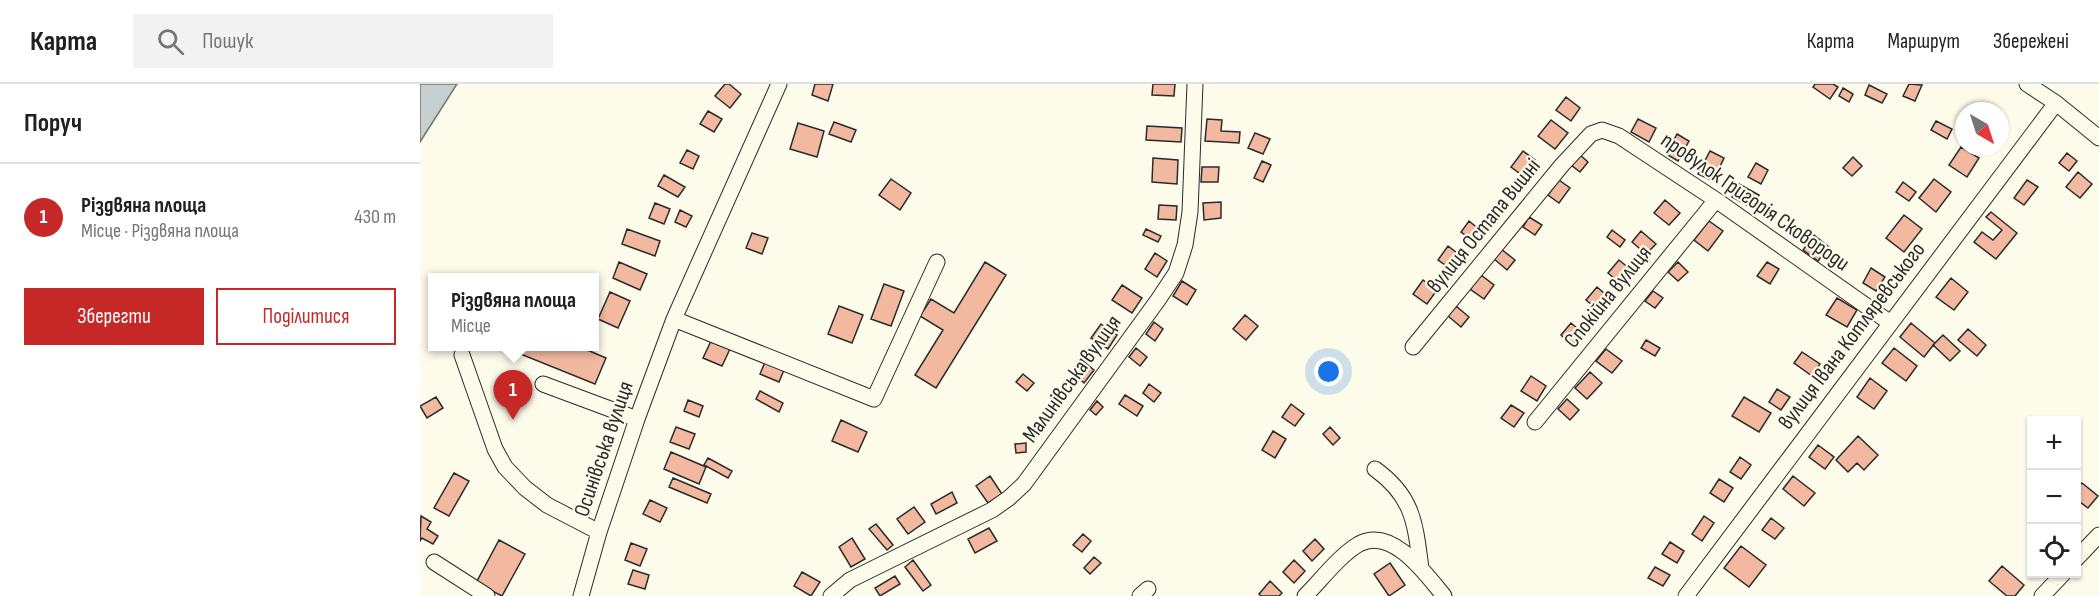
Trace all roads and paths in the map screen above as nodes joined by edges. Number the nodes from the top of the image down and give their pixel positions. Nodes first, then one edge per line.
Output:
1 (779, 84) edge
2 (1195, 84) edge
3 (2026, 84) edge
4 (2055, 103) junction
5 (1591, 134) joint
6 (2099, 138) edge
7 (1716, 200) junction
8 (937, 262) dead end
9 (674, 319) junction
10 (1889, 322) junction
11 (1413, 347) dead end
12 (462, 355) dead end
13 (543, 384) dead end
14 (637, 419) junction
15 (1535, 422) dead end
16 (1376, 469) dead end
17 (599, 532) junction
18 (2099, 535) edge
19 (2081, 554) edge
20 (435, 562) dead end
21 (1421, 568) junction
22 (2058, 578) edge
23 (487, 596) edge
24 (580, 596) edge
25 (831, 596) edge
26 (1305, 596) edge
27 (1444, 596) edge
28 (1686, 596) edge
29 (2042, 596) edge

1 - 9 street, Осинівська вулиця
2 - 25 street, Малинівська вулиця
3 - 4 street
4 - 6 street
4 - 10 street, вулиця Івана Котляревського
5 - 7 street, провулок Григорія Сковороди
5 - 11 street, вулиця Остапа Вишні
7 - 10 street, провулок Григорія Сковороди
7 - 15 street, Спокійна вулиця
8 - 9 street
9 - 14 street, Осинівська вулиця
10 - 28 street, вулиця Івана Котляревського
12 - 17 street
13 - 14 street
14 - 17 street, Осинівська вулиця
16 - 21 street
17 - 24 street, Осинівська вулиця
18 - 19 street
20 - 23 street
21 - 26 street
21 - 27 street
22 - 29 street

